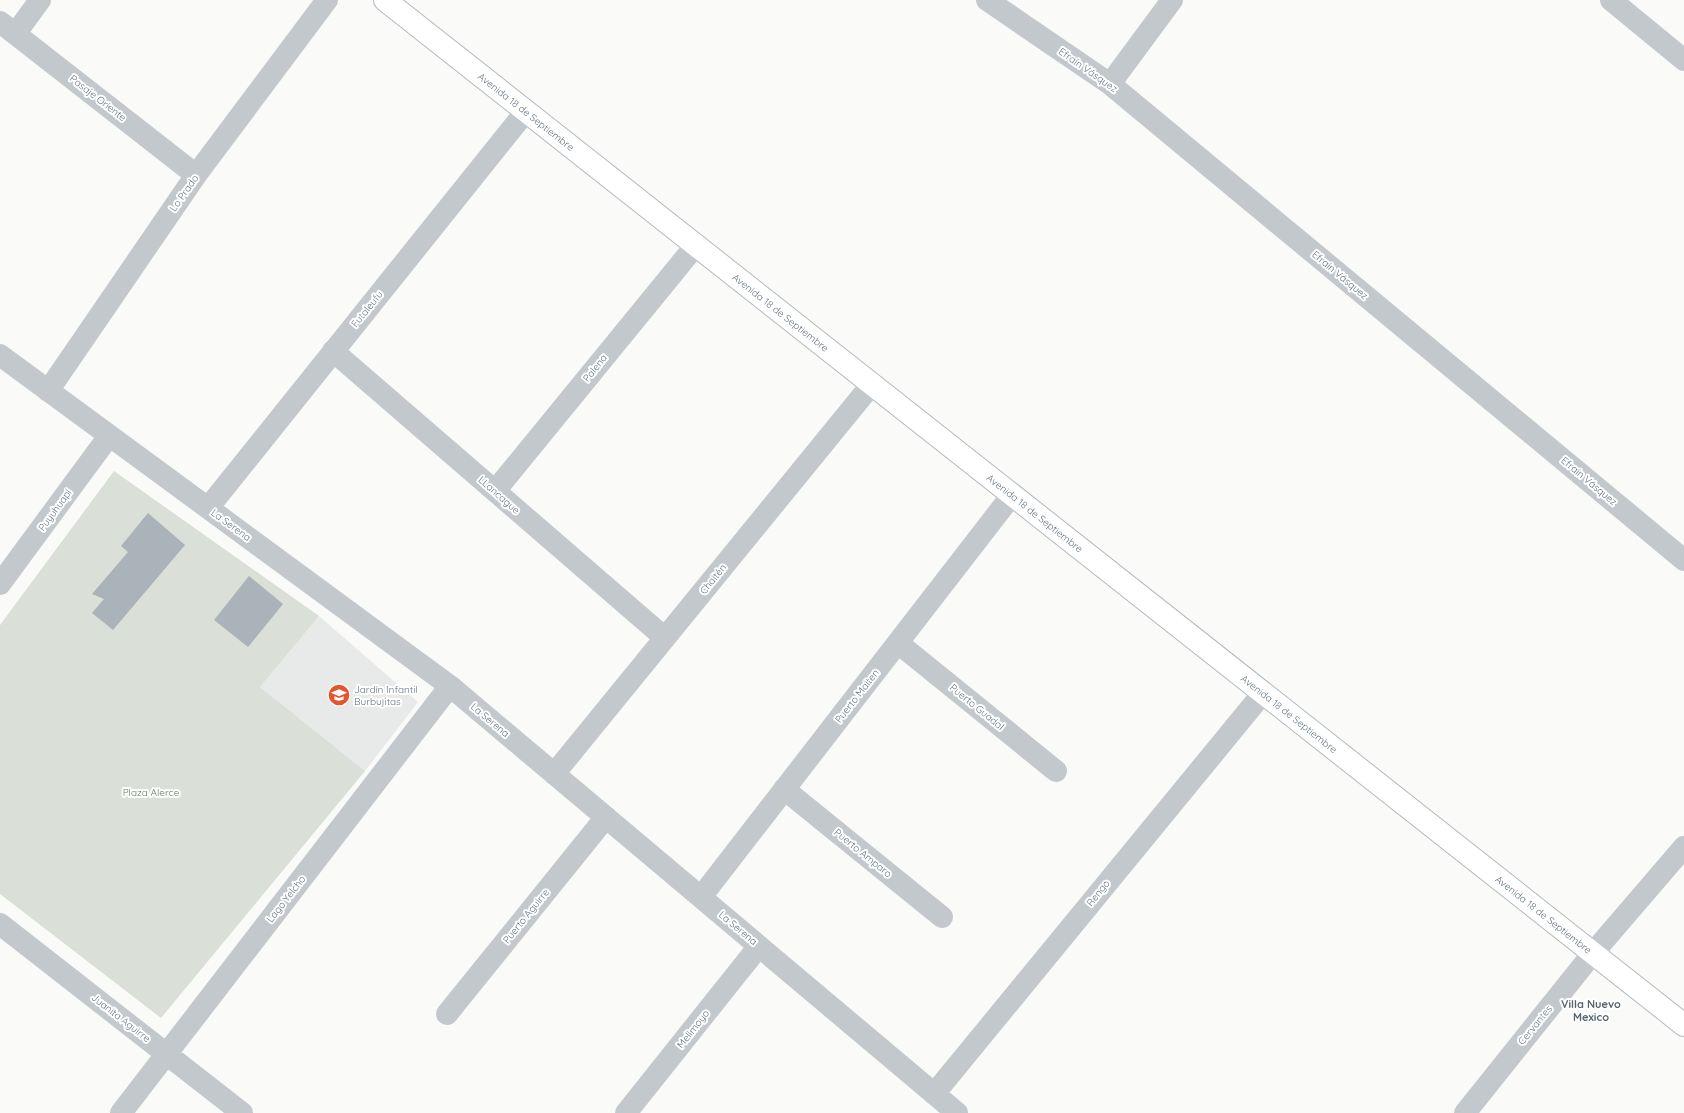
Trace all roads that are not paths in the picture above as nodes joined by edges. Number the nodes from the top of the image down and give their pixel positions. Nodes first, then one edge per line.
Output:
1 (40, 0) edge
2 (327, 0) edge
3 (385, 0) edge
4 (987, 0) edge
5 (1172, 0) edge
6 (1611, 0) edge
7 (8, 28) edge
8 (1684, 60) edge
9 (1110, 84) junction
10 (526, 111) junction
11 (196, 175) junction
12 (696, 245) junction
13 (333, 351) junction
14 (0, 355) edge
15 (872, 384) junction
16 (48, 391) junction
17 (110, 436) junction
18 (495, 491) junction
19 (1012, 495) junction
20 (208, 508) junction
21 (1684, 560) edge
22 (0, 584) edge
23 (665, 638) junction
24 (898, 643) junction
25 (450, 686) junction
26 (1262, 693) junction
27 (1056, 771) dead end
28 (554, 774) junction
29 (784, 789) junction
30 (606, 817) junction
31 (1684, 847) edge
32 (701, 897) junction
33 (942, 917) dead end
34 (3, 933) edge
35 (759, 946) junction
36 (1593, 953) junction
37 (447, 1014) dead end
38 (1684, 1025) edge
39 (167, 1054) junction
40 (934, 1094) junction
41 (121, 1113) edge
42 (242, 1113) edge
43 (626, 1113) edge
44 (957, 1113) edge
45 (1465, 1113) edge

1 - 7 street
2 - 11 street, Lo Prado
3 - 10 street, Avenida 18 de Septiembre
4 - 9 street, Efraín Vásquez
5 - 9 street
6 - 8 street
7 - 11 street, Pasaje Oriente
9 - 21 street, Efraín Vásquez
10 - 12 street, Avenida 18 de Septiembre
10 - 13 street, Futaleufu
11 - 16 street, Lo Prado
12 - 15 street, Avenida 18 de Septiembre
12 - 18 street, Palena
13 - 18 street, LLancague
13 - 20 street, Futaleufu
14 - 16 street, La Serena
15 - 19 street, Avenida 18 de Septiembre
15 - 23 street, Chaitén
16 - 17 street, La Serena
17 - 20 street, La Serena
17 - 22 street, Puyuhuapi
18 - 23 street, LLancague
19 - 24 street, Puerto Maiten
19 - 26 street, Avenida 18 de Septiembre
20 - 25 street, La Serena
23 - 28 street, Chaitén
24 - 27 street, Puerto Guadal
24 - 29 street, Puerto Maiten
25 - 28 street, La Serena
25 - 39 street, Lago Yelcho
26 - 36 street, Avenida 18 de Septiembre
26 - 40 street, Rengo
28 - 30 street, La Serena
29 - 32 street, Puerto Maiten
29 - 33 street, Puerto Amparo
30 - 32 street, La Serena
30 - 37 street, Puerto Aguirre
31 - 36 street, Cervantes
32 - 35 street, La Serena
34 - 39 street, Juanita Aguirre
35 - 40 street, La Serena
35 - 43 street, Melimoyo
36 - 38 street, Avenida 18 de Septiembre
36 - 45 street, Cervantes
39 - 41 street, Lago Yelcho
39 - 42 street, Juanita Aguirre
40 - 44 street, La Serena

